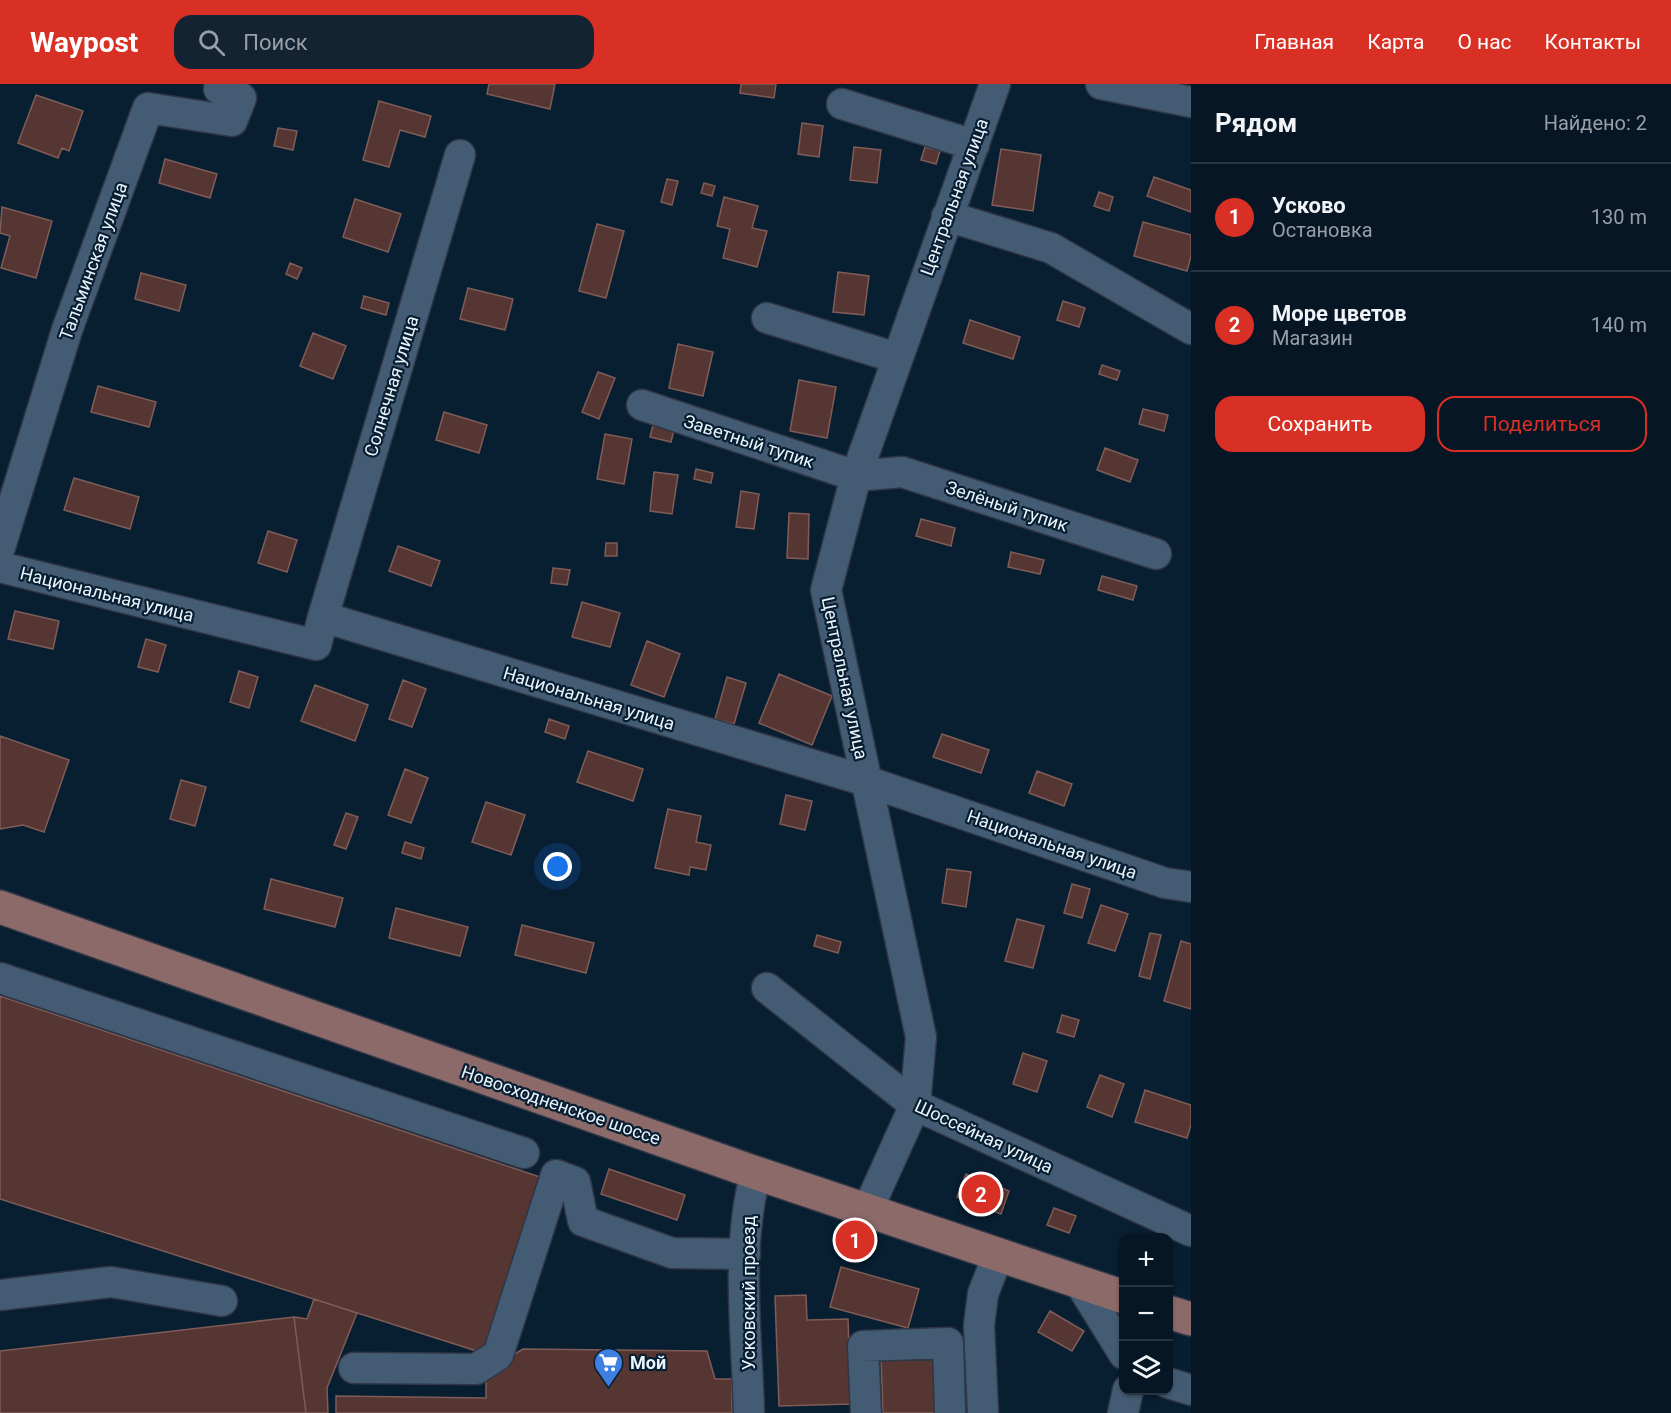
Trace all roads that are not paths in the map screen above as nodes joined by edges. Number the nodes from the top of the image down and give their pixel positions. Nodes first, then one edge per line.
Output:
1 (220, 84) edge
2 (994, 84) edge
3 (1101, 84) edge
4 (1191, 102) edge
5 (842, 104) dead end
6 (974, 145) junction
7 (460, 154) dead end
8 (946, 216) junction
9 (767, 318) dead end
10 (1191, 329) edge
11 (897, 358) junction
12 (642, 405) dead end
13 (855, 476) junction
14 (6, 500) edge
15 (0, 547) edge
16 (1156, 554) dead end
17 (0, 567) edge
18 (322, 617) junction
19 (867, 781) junction
20 (1191, 887) edge
21 (0, 907) edge
22 (0, 978) edge
23 (767, 988) dead end
24 (915, 1105) junction
25 (524, 1153) dead end
26 (756, 1173) junction
27 (867, 1211) junction
28 (1191, 1231) edge
29 (745, 1254) junction
30 (998, 1255) junction
31 (1080, 1283) junction
32 (0, 1295) edge
33 (1119, 1296) edge
34 (222, 1301) dead end
35 (1173, 1314) edge
36 (1191, 1319) edge
37 (1119, 1346) edge
38 (354, 1368) dead end
39 (1173, 1385) edge
40 (1191, 1390) edge
41 (1127, 1395) edge
42 (749, 1413) edge
43 (866, 1413) edge
44 (950, 1413) edge
45 (983, 1413) edge
46 (1123, 1413) edge

1 - 14 street, Тальминская улица
2 - 6 street, Центральная улица
3 - 4 street
5 - 6 street
6 - 8 street, Центральная улица
7 - 18 street, Солнечная улица
8 - 10 street
8 - 11 street, Центральная улица
9 - 11 street
11 - 13 street, Центральная улица
12 - 13 street, Заветный тупик
13 - 16 street, Зелёный тупик
13 - 19 street, Центральная улица
14 - 15 street, Тальминская улица
17 - 18 street, Национальная улица
18 - 19 street, Национальная улица
19 - 20 street, Национальная улица
19 - 24 street, Центральная улица
21 - 26 main road, Новосходненское шоссе
22 - 25 street
23 - 24 street, Шоссейная улица
24 - 27 street, Центральная улица
24 - 28 street, Шоссейная улица
26 - 27 main road, Новосходненское шоссе
26 - 29 street, Усковский проезд
27 - 30 main road, Новосходненское шоссе
29 - 38 street
29 - 42 street, Усковский проезд
30 - 31 main road, Новосходненское шоссе
30 - 45 street
31 - 33 main road, Новосходненское шоссе
31 - 37 street
32 - 34 street
35 - 36 main road
39 - 40 street
41 - 46 street
43 - 44 street

